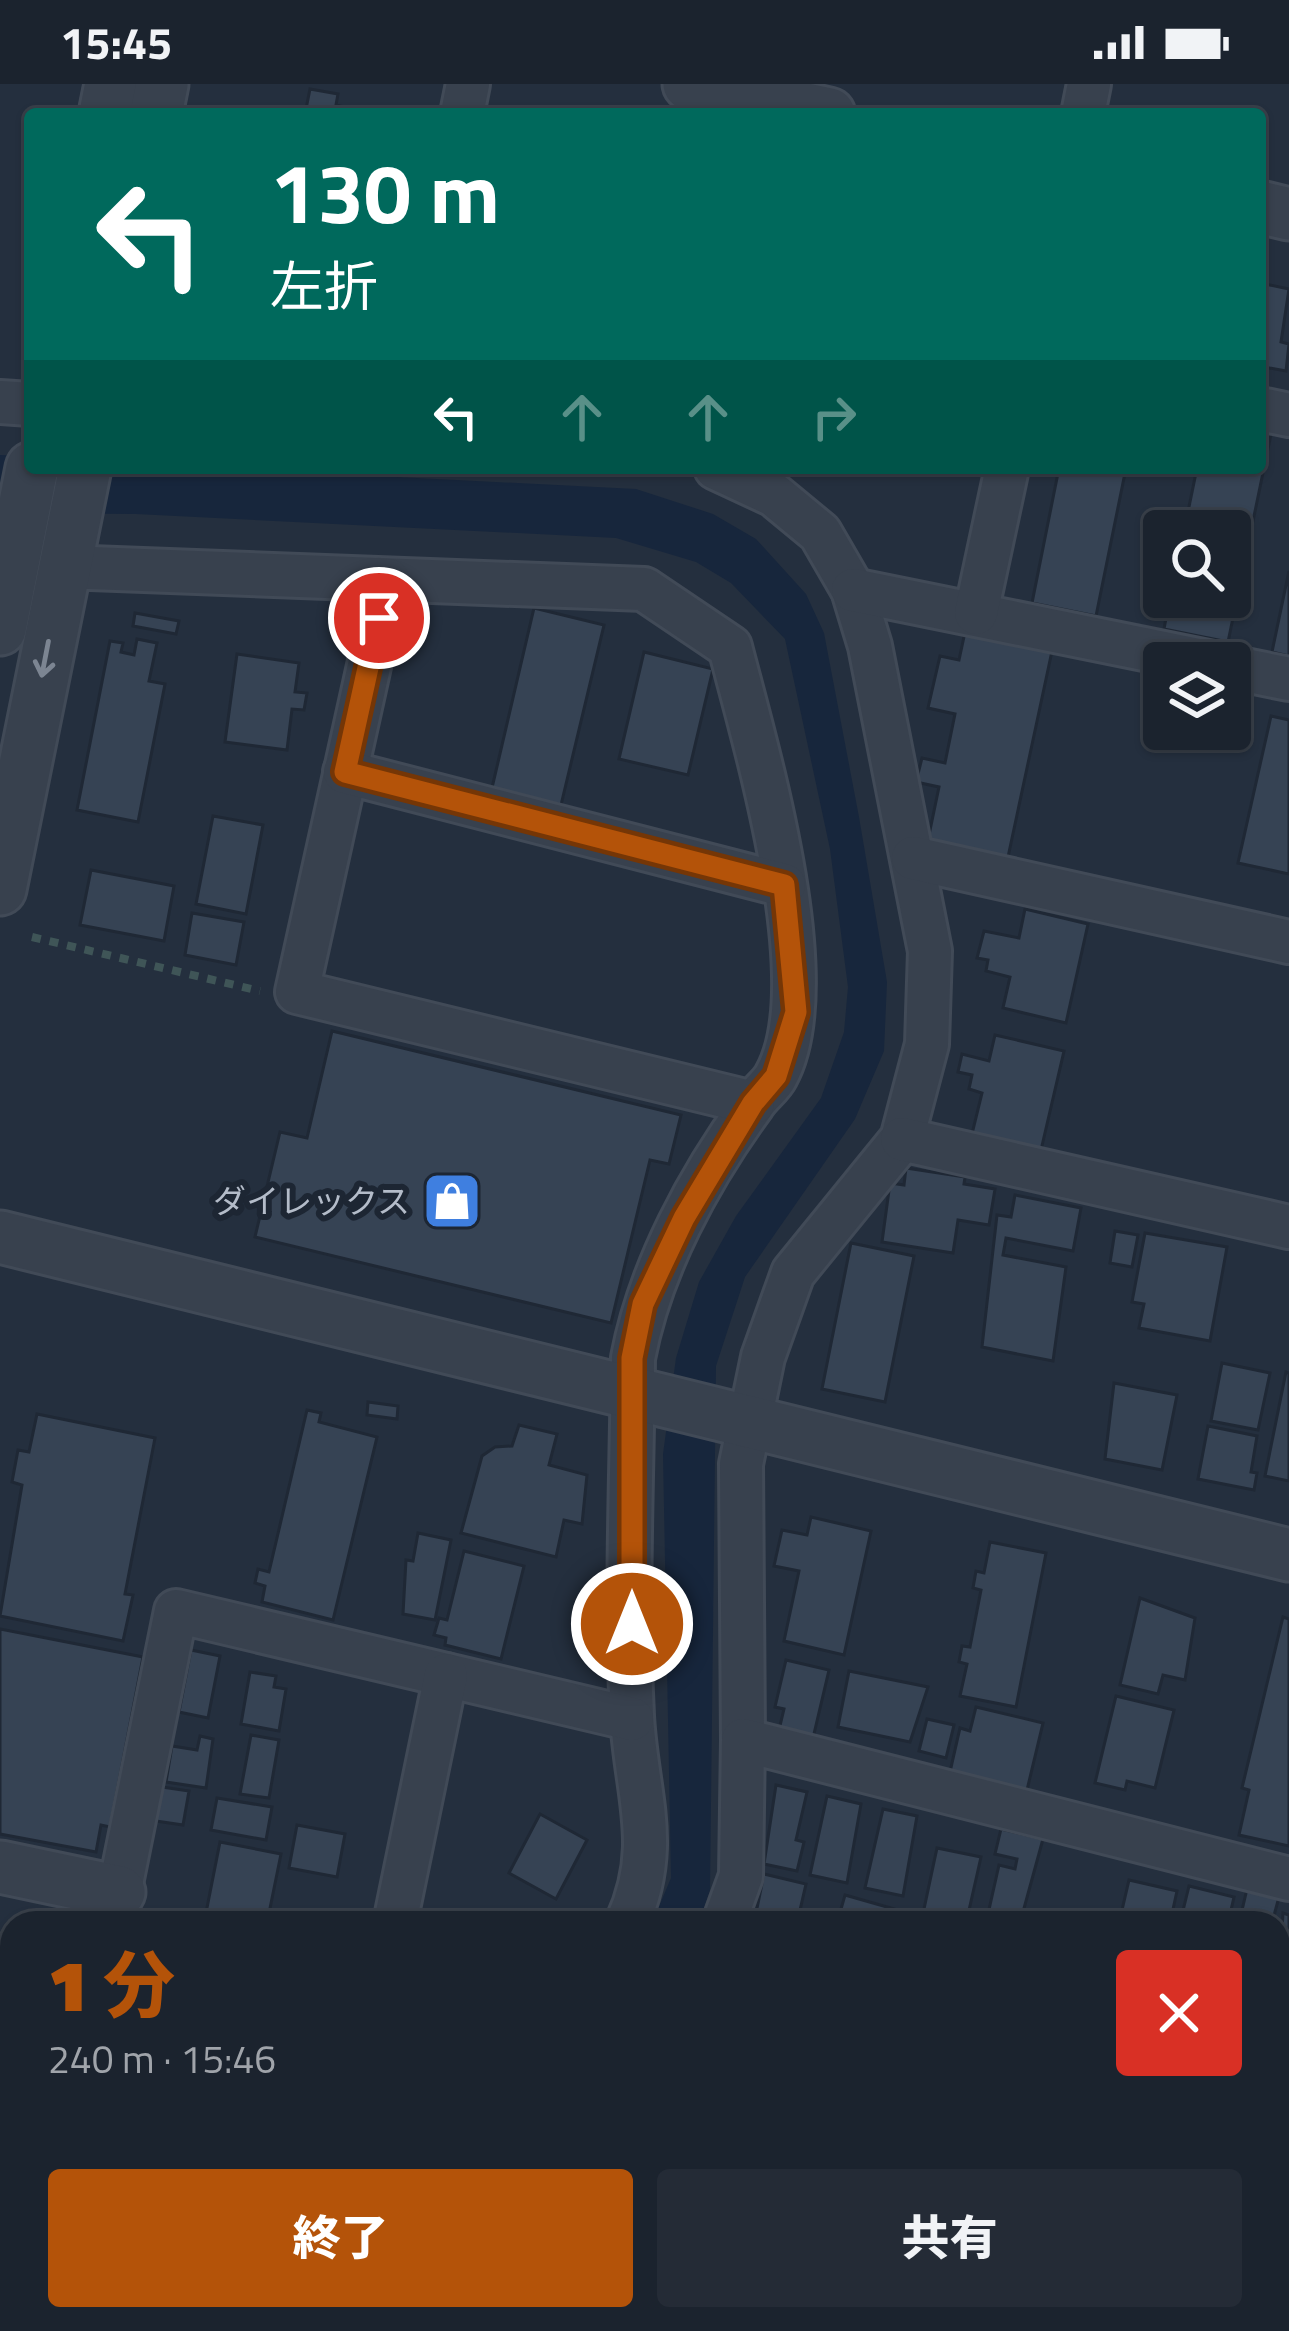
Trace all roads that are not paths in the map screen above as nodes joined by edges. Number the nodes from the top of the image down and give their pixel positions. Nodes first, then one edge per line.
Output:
1 (689, 84) edge
2 (801, 108) edge
3 (31, 474) edge
4 (84, 474) edge
5 (729, 474) edge
6 (1006, 474) edge
7 (66, 556) junction
8 (10, 557) edge
9 (388, 580) junction
10 (853, 590) junction
11 (976, 614) junction
12 (0, 629) edge
13 (1143, 649) edge
14 (1251, 671) edge
15 (1289, 679) edge
16 (345, 772) junction
17 (913, 858) junction
18 (784, 885) junction
19 (0, 890) edge
20 (1289, 942) edge
21 (753, 1103) junction
22 (902, 1139) junction
23 (1289, 1227) edge
24 (0, 1237) edge
25 (641, 1393) junction
26 (737, 1415) junction
27 (1289, 1555) edge
28 (446, 1675) junction
29 (632, 1720) junction
30 (743, 1740) junction
31 (0, 1867) edge
32 (1289, 1879) edge
33 (116, 1908) edge
34 (397, 1911) edge
35 (633, 1911) edge
36 (728, 1911) edge

1 - 2 street
3 - 8 street
4 - 7 street
5 - 10 street
6 - 11 street
7 - 9 street
7 -> 19 street
8 - 12 street
9 - 16 street
9 - 18 street
10 - 11 street
10 - 17 street
11 - 13 street
14 - 15 street
16 - 18 street
16 - 21 street
17 - 20 street
17 - 22 street
18 - 21 street
21 - 25 street
22 - 23 street
22 - 26 street
24 - 25 street
25 - 26 street
25 - 29 street
26 - 27 street
26 - 30 street
28 - 29 street
28 - 33 street
28 - 34 street
29 - 35 street
30 - 32 street
30 - 36 street
31 - 33 street

